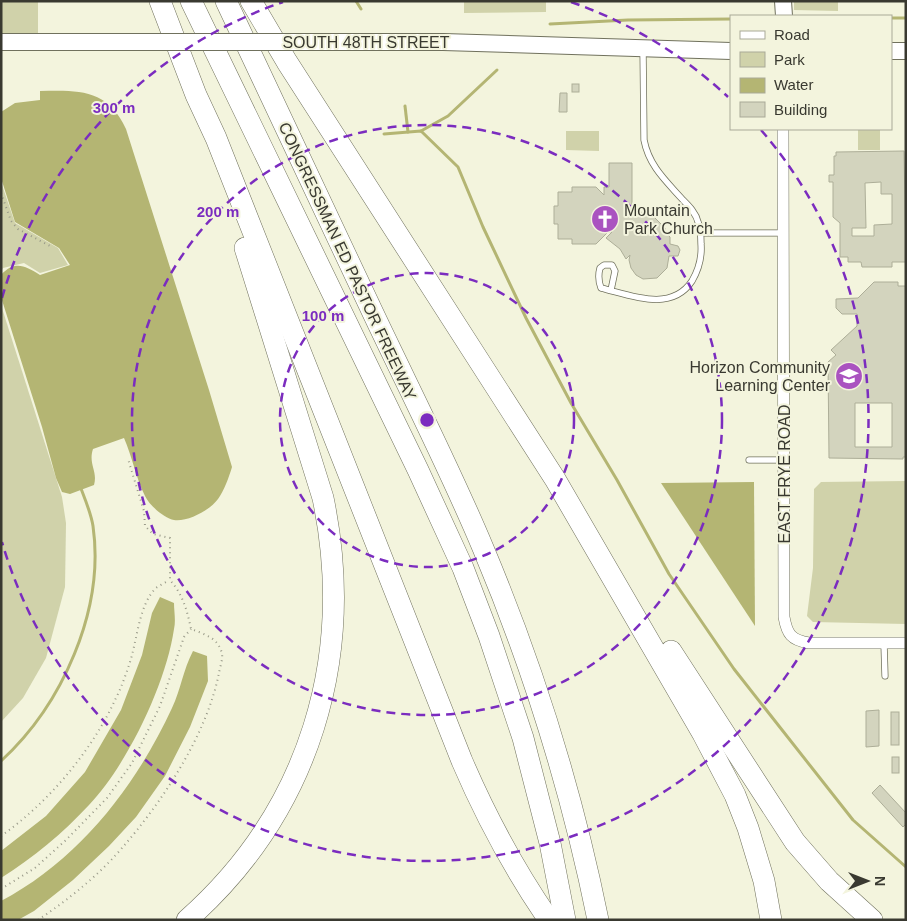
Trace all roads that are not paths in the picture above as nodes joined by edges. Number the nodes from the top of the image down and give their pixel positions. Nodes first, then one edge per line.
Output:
1 (160, 1) edge
2 (191, 1) edge
3 (226, 1) edge
4 (251, 1) edge
5 (784, 1) edge
6 (784, 15) edge
7 (1, 42) edge
8 (643, 48) junction
9 (730, 51) edge
10 (892, 51) edge
11 (906, 51) edge
12 (196, 95) junction
13 (783, 130) edge
14 (783, 232) junction
15 (701, 233) junction
16 (611, 290) junction
17 (749, 460) dead end
18 (784, 460) junction
19 (554, 479) junction
20 (906, 643) edge
21 (884, 644) junction
22 (885, 676) dead end
23 (187, 920) edge
24 (548, 920) edge
25 (565, 920) edge
26 (598, 920) edge
27 (771, 920) edge
28 (872, 920) edge

1 - 12 highway
2 - 25 highway, CONGRESSMAN ED PASTOR FREEWAY
3 - 26 highway, CONGRESSMAN ED PASTOR FREEWAY
4 - 19 highway
5 - 6 street
7 - 8 street, SOUTH 48TH STREET, bridge
8 - 9 street, SOUTH 48TH STREET
8 - 15 lane
10 - 11 street
12 - 23 highway
12 - 24 highway
13 - 14 street, EAST FRYE ROAD
14 - 15 lane
14 - 18 street, EAST FRYE ROAD
15 - 16 lane
16 - 16 lane
17 - 18 lane
18 - 21 street, EAST FRYE ROAD
19 - 27 highway
19 - 28 highway
20 - 21 street
21 - 22 lane

